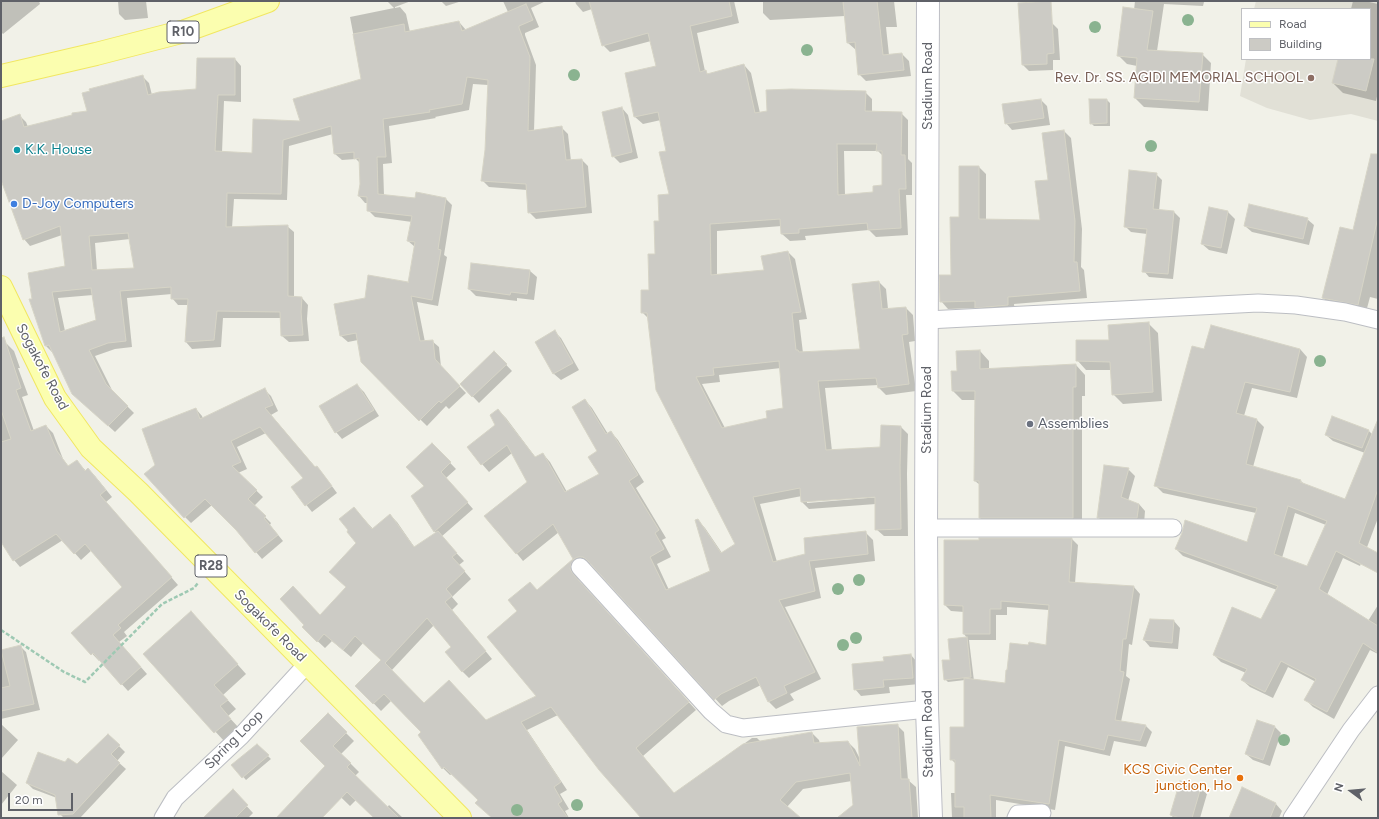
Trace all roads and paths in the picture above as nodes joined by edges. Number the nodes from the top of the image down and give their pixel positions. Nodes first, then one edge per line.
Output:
1 (268, 1) edge
2 (928, 1) edge
3 (1, 76) edge
4 (1, 287) edge
5 (928, 320) junction
6 (1378, 320) edge
7 (926, 528) junction
8 (1173, 528) dead end
9 (212, 567) junction
10 (580, 567) dead end
11 (1, 630) edge
12 (308, 663) junction
13 (1378, 695) edge
14 (927, 709) junction
15 (1042, 813) dead end
16 (163, 818) edge
17 (460, 818) edge
18 (931, 818) edge
19 (1016, 818) edge
20 (1292, 818) edge

1 - 3 main road, R10
2 - 5 main road, Stadium Road
4 - 9 main road, Sogakofe Road / R28
5 - 6 street
5 - 7 main road, Stadium Road
7 - 8 street
7 - 14 main road, Stadium Road
9 - 11 path
9 - 12 main road, Sogakofe Road / R28
10 - 14 street
12 - 16 street, Spring Loop
12 - 17 main road, Sogakofe Road / R28
13 - 20 street
14 - 18 main road, Stadium Road
15 - 19 street

